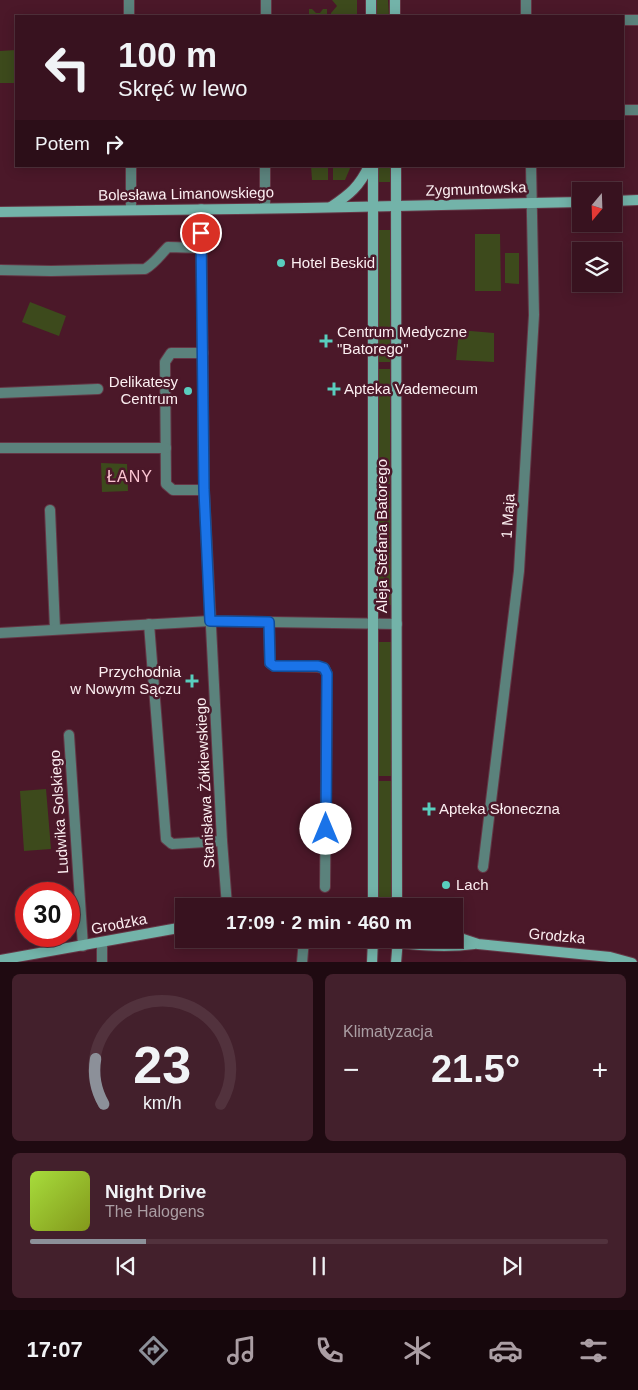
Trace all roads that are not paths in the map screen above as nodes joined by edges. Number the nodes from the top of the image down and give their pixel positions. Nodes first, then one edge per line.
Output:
1 (129, 0) edge
2 (266, 0) edge
3 (371, 0) edge
4 (395, 0) edge
5 (526, 0) edge
6 (129, 15) edge
7 (266, 15) edge
8 (371, 15) edge
9 (395, 15) edge
10 (526, 15) edge
11 (624, 20) edge
12 (638, 20) edge
13 (624, 110) edge
14 (638, 110) edge
15 (131, 167) edge
16 (265, 167) edge
17 (368, 167) edge
18 (373, 167) edge
19 (396, 167) edge
20 (531, 167) edge
21 (638, 200) edge
22 (622, 201) edge
23 (572, 202) edge
24 (532, 203) junction
25 (396, 206) junction
26 (330, 207) junction
27 (372, 207) junction
28 (265, 208) junction
29 (131, 209) junction
30 (201, 209) junction
31 (0, 212) edge
32 (202, 248) junction
33 (0, 270) edge
34 (203, 353) junction
35 (98, 389) dead end
36 (0, 393) edge
37 (0, 448) edge
38 (166, 448) junction
39 (204, 490) junction
40 (50, 510) dead end
41 (210, 621) junction
42 (269, 622) junction
43 (149, 624) junction
44 (373, 624) junction
45 (397, 624) junction
46 (55, 629) junction
47 (0, 633) edge
48 (69, 736) dead end
49 (222, 841) junction
50 (483, 866) dead end
51 (325, 888) dead end
52 (226, 898) edge
53 (372, 898) edge
54 (397, 898) edge
55 (175, 929) edge
56 (463, 939) edge
57 (102, 942) junction
58 (478, 944) junction
59 (83, 946) junction
60 (463, 946) edge
61 (303, 948) edge
62 (373, 948) edge
63 (397, 948) edge
64 (0, 960) edge
65 (102, 962) edge
66 (302, 962) edge
67 (372, 962) edge
68 (396, 962) edge
69 (632, 962) edge

1 - 6 street
2 - 7 street
3 - 8 street
4 - 9 street
5 - 10 street
11 - 12 street
13 - 14 street
15 - 29 street
16 - 28 street
17 - 26 street
18 - 27 street, Aleja Stefana Batorego
19 - 25 street, Aleja Stefana Batorego
20 - 24 street, 1 Maja
21 - 22 street
23 - 24 street, Zygmuntowska
24 - 25 street, Zygmuntowska
24 - 50 street, 1 Maja
25 - 27 street, Zygmuntowska
25 - 45 street, Aleja Stefana Batorego
26 - 27 street, Bolesława Limanowskiego
26 - 28 street, Bolesława Limanowskiego
27 - 44 street, Aleja Stefana Batorego
28 - 30 street, Bolesława Limanowskiego
29 - 30 street, Bolesława Limanowskiego
29 - 31 street, Bolesława Limanowskiego
30 - 32 street, Stanisława Żółkiewskiego
32 - 33 street
32 - 34 street, Stanisława Żółkiewskiego
34 - 38 street
34 - 39 street, Stanisława Żółkiewskiego
35 - 36 street
37 - 38 street
38 - 39 street
39 - 41 street, Stanisława Żółkiewskiego
40 - 46 street
41 - 42 street
41 - 43 street
41 - 49 street, Stanisława Żółkiewskiego
42 - 44 street
42 - 51 street
43 - 46 street
43 - 49 street
44 - 45 street
44 - 53 street, Aleja Stefana Batorego
45 - 54 street, Aleja Stefana Batorego
46 - 47 street
48 - 59 street, Ludwika Solskiego
49 - 52 street, Stanisława Żółkiewskiego
55 - 57 street, Grodzka
56 - 58 street, Grodzka
57 - 59 street, Grodzka
57 - 65 street
58 - 60 street, Grodzka
58 - 69 street, Grodzka
59 - 64 street, Grodzka
61 - 66 street
62 - 67 street
63 - 68 street

